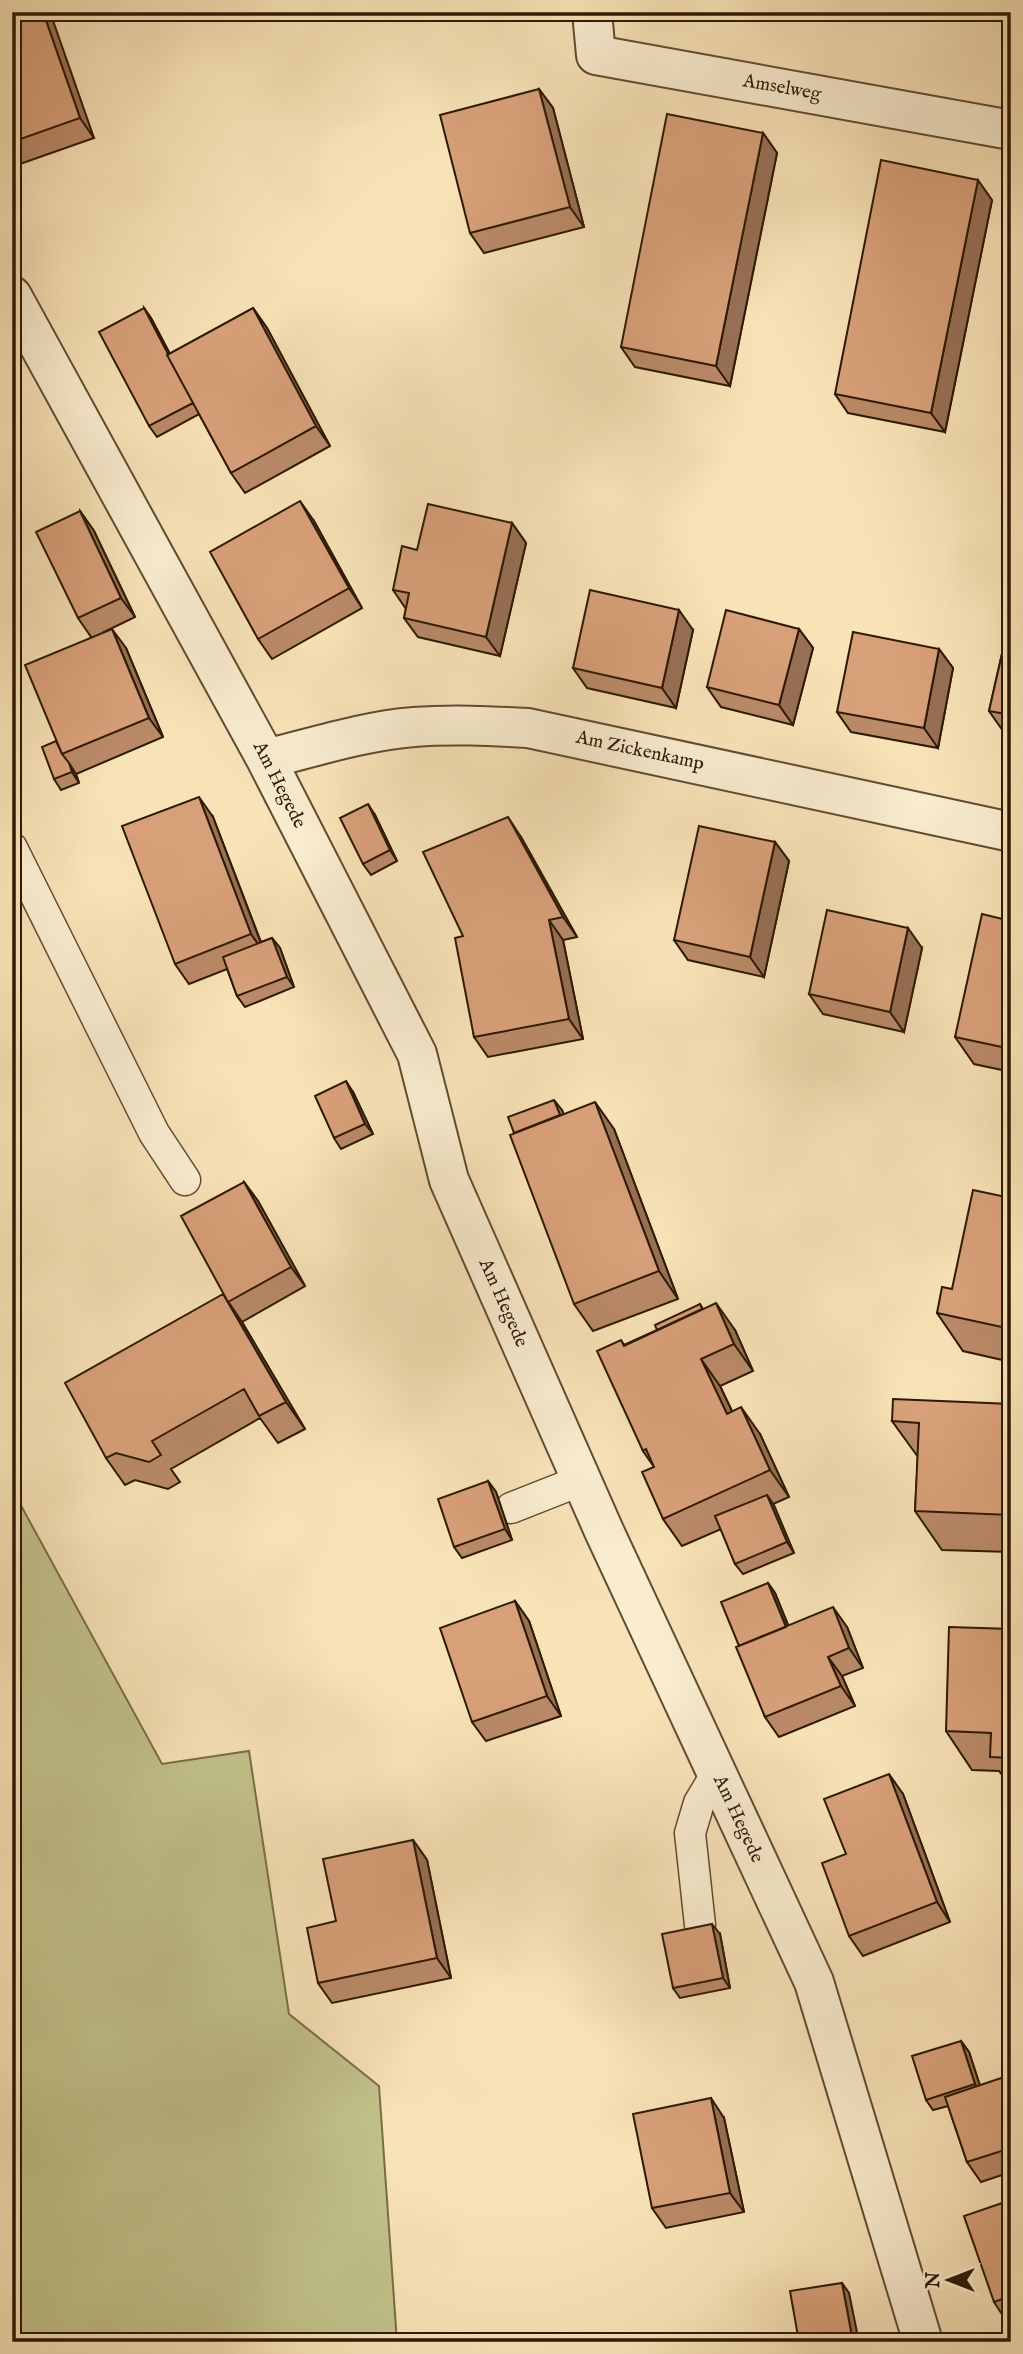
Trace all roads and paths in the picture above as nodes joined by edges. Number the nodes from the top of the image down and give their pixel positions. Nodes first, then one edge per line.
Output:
1 (592, 12) edge
2 (1011, 130) edge
3 (12, 296) edge
4 (266, 759) junction
5 (1011, 832) edge
6 (12, 848) edge
7 (185, 1180) dead end
8 (582, 1480) junction
9 (511, 1508) dead end
10 (717, 1773) junction
11 (700, 1925) edge
12 (922, 2340) edge

1 - 2 street, Amselweg
3 - 4 street, Am Hegede
4 - 5 street, Am Zickenkamp
4 - 8 street, Am Hegede
6 - 7 lane
8 - 9 lane
8 - 10 street, Am Hegede
10 - 11 lane
10 - 12 street, Am Hegede

